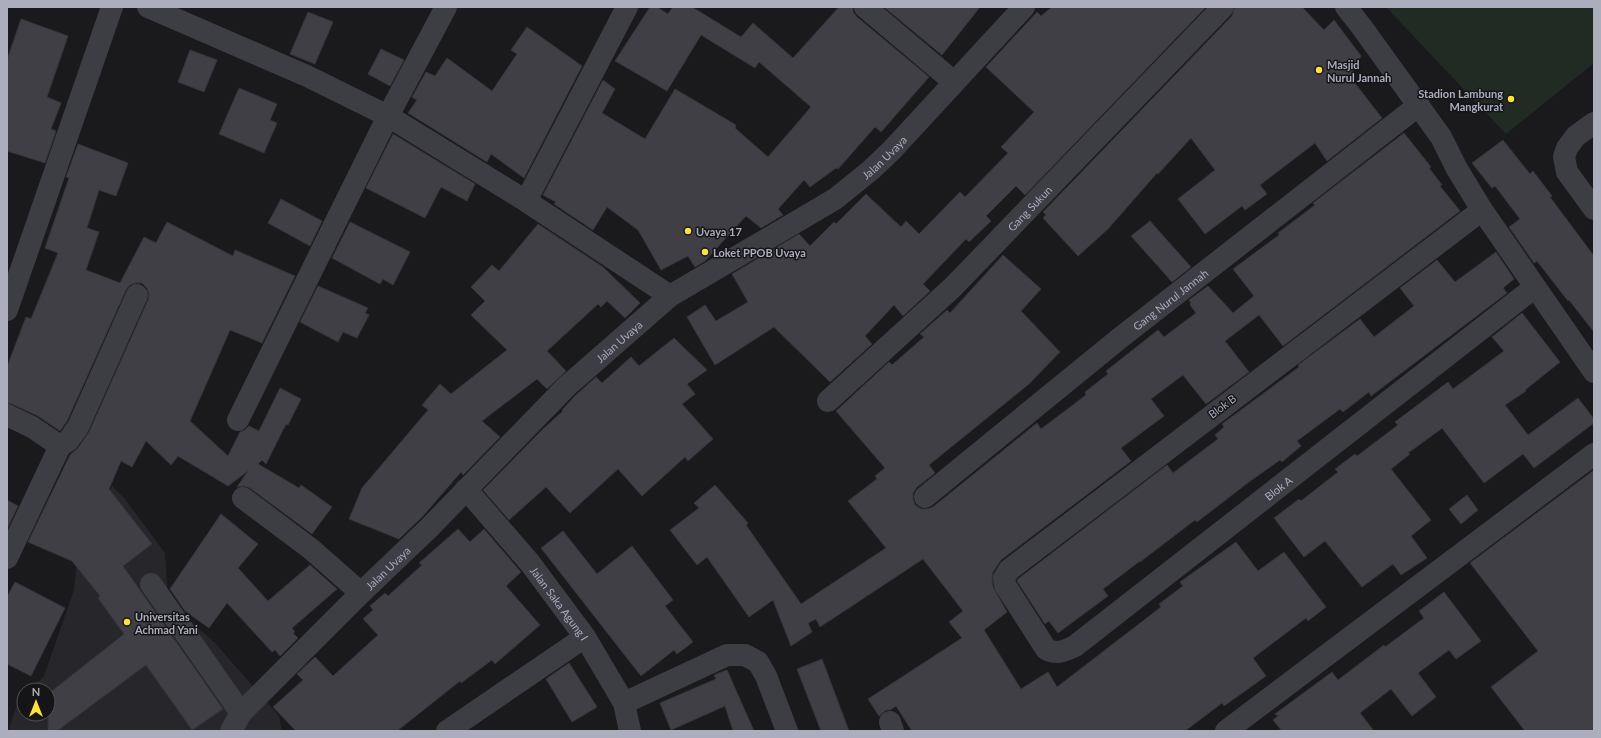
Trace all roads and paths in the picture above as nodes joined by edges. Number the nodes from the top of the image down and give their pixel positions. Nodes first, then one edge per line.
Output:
1 (112, 7) edge
2 (148, 7) edge
3 (446, 7) edge
4 (627, 7) edge
5 (865, 7) edge
6 (1024, 7) edge
7 (1223, 7) edge
8 (1346, 7) edge
9 (954, 82) junction
10 (1419, 105) junction
11 (388, 116) junction
12 (1594, 124) edge
13 (526, 201) junction
14 (1594, 209) edge
15 (1482, 210) junction
16 (1535, 288) junction
17 (137, 295) dead end
18 (670, 296) junction
19 (7, 310) edge
20 (1594, 372) edge
21 (828, 401) dead end
22 (7, 415) edge
23 (238, 420) dead end
24 (60, 446) junction
25 (1594, 454) edge
26 (466, 489) junction
27 (925, 497) dead end
28 (243, 498) dead end
29 (7, 558) edge
30 (151, 584) dead end
31 (361, 593) junction
32 (1025, 619) joint
33 (585, 636) junction
34 (624, 703) junction
35 (236, 722) edge
36 (447, 731) edge
37 (630, 731) edge
38 (787, 731) edge
39 (1226, 731) edge

1 - 19 street
2 - 11 street
3 - 11 street
4 - 13 street
5 - 9 street
6 - 9 street, Jalan Uvaya
7 - 21 street, Gang Sukun
8 - 10 street
9 - 18 street, Jalan Uvaya
10 - 15 street
10 - 27 street, Gang Nurul Jannah
11 - 13 street
11 - 23 street
12 - 14 street
13 - 18 street
15 - 16 street
15 - 32 street, Blok B
16 - 20 street
16 - 32 street, Blok A
17 - 24 street
18 - 26 street, Jalan Uvaya
22 - 24 street
24 - 29 street
25 - 39 street
26 - 31 street, Jalan Uvaya
26 - 33 street, Jalan Saka Agung I
28 - 31 street
30 - 35 street
31 - 35 street, Jalan Uvaya
33 - 34 street, Jalan Saka Agung I
33 - 36 street
34 - 37 street, Jalan Saka Agung I
34 - 38 street

